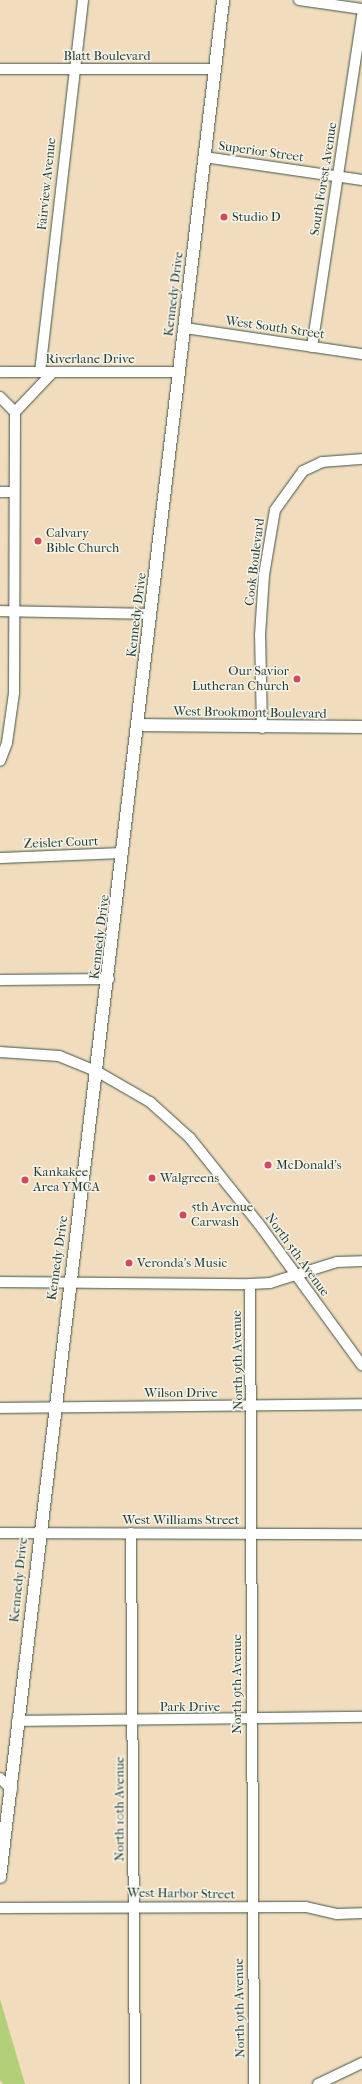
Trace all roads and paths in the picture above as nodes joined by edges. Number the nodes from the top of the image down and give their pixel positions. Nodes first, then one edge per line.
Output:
1 (83, 0) edge
2 (223, 0) edge
3 (299, 0) edge
4 (362, 9) edge
5 (362, 16) edge
6 (0, 69) edge
7 (73, 69) junction
8 (215, 69) junction
9 (204, 157) junction
10 (338, 176) junction
11 (362, 180) edge
12 (185, 328) junction
13 (312, 347) junction
14 (362, 354) edge
15 (0, 372) edge
16 (40, 372) junction
17 (53, 372) junction
18 (180, 372) junction
19 (0, 397) edge
20 (14, 412) junction
21 (362, 459) edge
22 (0, 492) edge
23 (14, 492) junction
24 (0, 611) edge
25 (14, 611) junction
26 (151, 614) junction
27 (138, 725) junction
28 (362, 727) edge
29 (262, 728) junction
30 (0, 761) edge
31 (123, 853) junction
32 (0, 858) edge
33 (109, 979) junction
34 (0, 980) edge
35 (0, 1052) edge
36 (98, 1072) junction
37 (362, 1261) edge
38 (294, 1272) junction
39 (0, 1282) edge
40 (68, 1282) junction
41 (250, 1284) junction
42 (362, 1365) edge
43 (362, 1404) edge
44 (251, 1406) junction
45 (54, 1407) junction
46 (0, 1408) edge
47 (0, 1533) edge
48 (38, 1533) junction
49 (131, 1533) junction
50 (250, 1533) junction
51 (362, 1534) edge
52 (362, 1717) edge
53 (132, 1720) junction
54 (250, 1720) junction
55 (17, 1721) junction
56 (0, 1778) edge
57 (12, 1790) junction
58 (0, 1877) edge
59 (133, 1906) junction
60 (0, 1908) edge
61 (252, 1908) junction
62 (362, 1913) edge
63 (362, 2063) edge
64 (134, 2084) edge
65 (254, 2084) edge
66 (318, 2084) edge

1 - 7 street, Fairview Avenue
2 - 8 main road, Kennedy Drive
3 - 4 street
5 - 10 street, South Forest Avenue
6 - 7 street, Blatt Boulevard
7 - 8 street, Blatt Boulevard
7 - 16 street, Fairview Avenue
8 - 9 main road, Kennedy Drive
9 - 10 street, Superior Street
9 - 12 main road, Kennedy Drive
10 - 11 street, Superior Street
10 - 13 street, South Forest Avenue
12 - 13 street, West South Street
12 - 18 main road, Kennedy Drive
13 - 14 street, West South Street
15 - 16 street, Riverlane Drive
16 - 17 street, Riverlane Drive
17 - 18 street, Riverlane Drive
17 - 20 street
18 - 26 main road, Kennedy Drive
19 - 20 street
20 - 23 street
21 - 29 street, Cook Boulevard
22 - 23 street
23 - 25 street
24 - 25 street
25 - 26 street
25 - 30 street
26 - 27 main road, Kennedy Drive
27 - 29 main road, West Brookmont Boulevard
27 - 31 main road, Kennedy Drive
28 - 29 main road, West Brookmont Boulevard
31 - 32 street, Zeisler Court
31 - 33 main road, Kennedy Drive
33 - 34 street
33 - 36 main road, Kennedy Drive
35 - 36 street, North 5th Avenue
36 - 38 street, North 5th Avenue
36 - 40 main road, Kennedy Drive
37 - 38 street
38 - 41 street
38 - 42 street, North 5th Avenue
39 - 40 street
40 - 41 street
40 - 45 main road, Kennedy Drive
41 - 44 street, North 9th Avenue
43 - 44 street, Wilson Drive
44 - 45 street, Wilson Drive
44 - 50 street, North 9th Avenue
45 - 46 street, Wilson Drive
45 - 48 main road, Kennedy Drive
47 - 48 street, West Williams Street
48 - 49 street, West Williams Street
48 - 55 main road, Kennedy Drive
49 - 50 street, West Williams Street
49 - 53 street, North 10th Avenue
50 - 51 street, West Williams Street
50 - 54 street, North 9th Avenue
52 - 54 street, Park Drive
53 - 54 street, Park Drive
53 - 55 street, Park Drive
53 - 59 street, North 10th Avenue
54 - 61 street, North 9th Avenue
55 - 57 main road, Kennedy Drive
56 - 57 street
57 - 58 main road, Kennedy Drive
59 - 60 street, West Harbor Street
59 - 61 street, West Harbor Street
59 - 64 street, North 10th Avenue
61 - 62 street, West Harbor Street
61 - 65 street, North 9th Avenue
63 - 66 street

